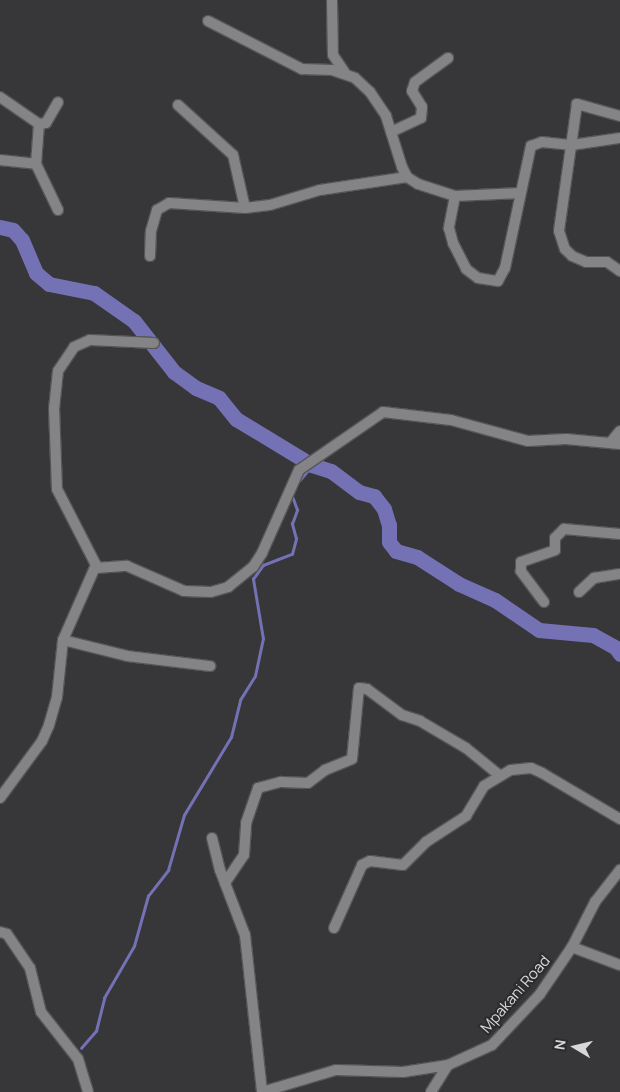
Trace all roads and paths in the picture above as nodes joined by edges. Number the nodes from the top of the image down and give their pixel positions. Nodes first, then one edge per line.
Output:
1 (332, 0) edge
2 (208, 21) dead end
3 (448, 58) dead end
4 (345, 73) junction
5 (0, 97) edge
6 (58, 102) dead end
7 (178, 105) dead end
8 (620, 116) edge
9 (39, 124) junction
10 (391, 132) junction
11 (620, 138) edge
12 (572, 145) junction
13 (0, 160) edge
14 (36, 164) junction
15 (407, 177) junction
16 (520, 193) junction
17 (455, 196) junction
18 (245, 208) junction
19 (58, 210) dead end
20 (150, 256) dead end
21 (620, 271) edge
22 (154, 343) dead end
23 (620, 431) edge
24 (615, 443) edge
25 (620, 534) edge
26 (96, 568) junction
27 (620, 574) edge
28 (579, 592) dead end
29 (544, 602) dead end
30 (62, 640) junction
31 (210, 666) dead end
32 (499, 775) junction
33 (0, 798) edge
34 (620, 819) edge
35 (212, 838) dead end
36 (620, 870) edge
37 (225, 883) junction
38 (334, 928) dead end
39 (0, 932) edge
40 (572, 947) junction
41 (620, 965) edge
42 (448, 1065) junction
43 (88, 1092) edge
44 (262, 1092) edge
45 (431, 1092) edge

1 - 4 street
2 - 4 street
3 - 10 street
4 - 10 street
5 - 9 street
6 - 9 street
7 - 18 street
8 - 12 street
9 - 14 street
10 - 15 street
11 - 12 street
12 - 16 street
12 - 21 street
13 - 14 street
14 - 19 street
15 - 17 street
15 - 18 street
16 - 17 street
16 - 17 street
18 - 20 street
22 - 26 street
23 - 24 street
24 - 26 street
25 - 29 street
26 - 30 street
27 - 28 street
30 - 31 street
30 - 33 street
32 - 34 street
32 - 37 street
32 - 38 street
35 - 37 street
36 - 40 street, Mpakani Road
37 - 44 street
39 - 43 street
40 - 41 street
40 - 42 street, Mpakani Road
42 - 44 street, Mpakani Road
42 - 45 street

